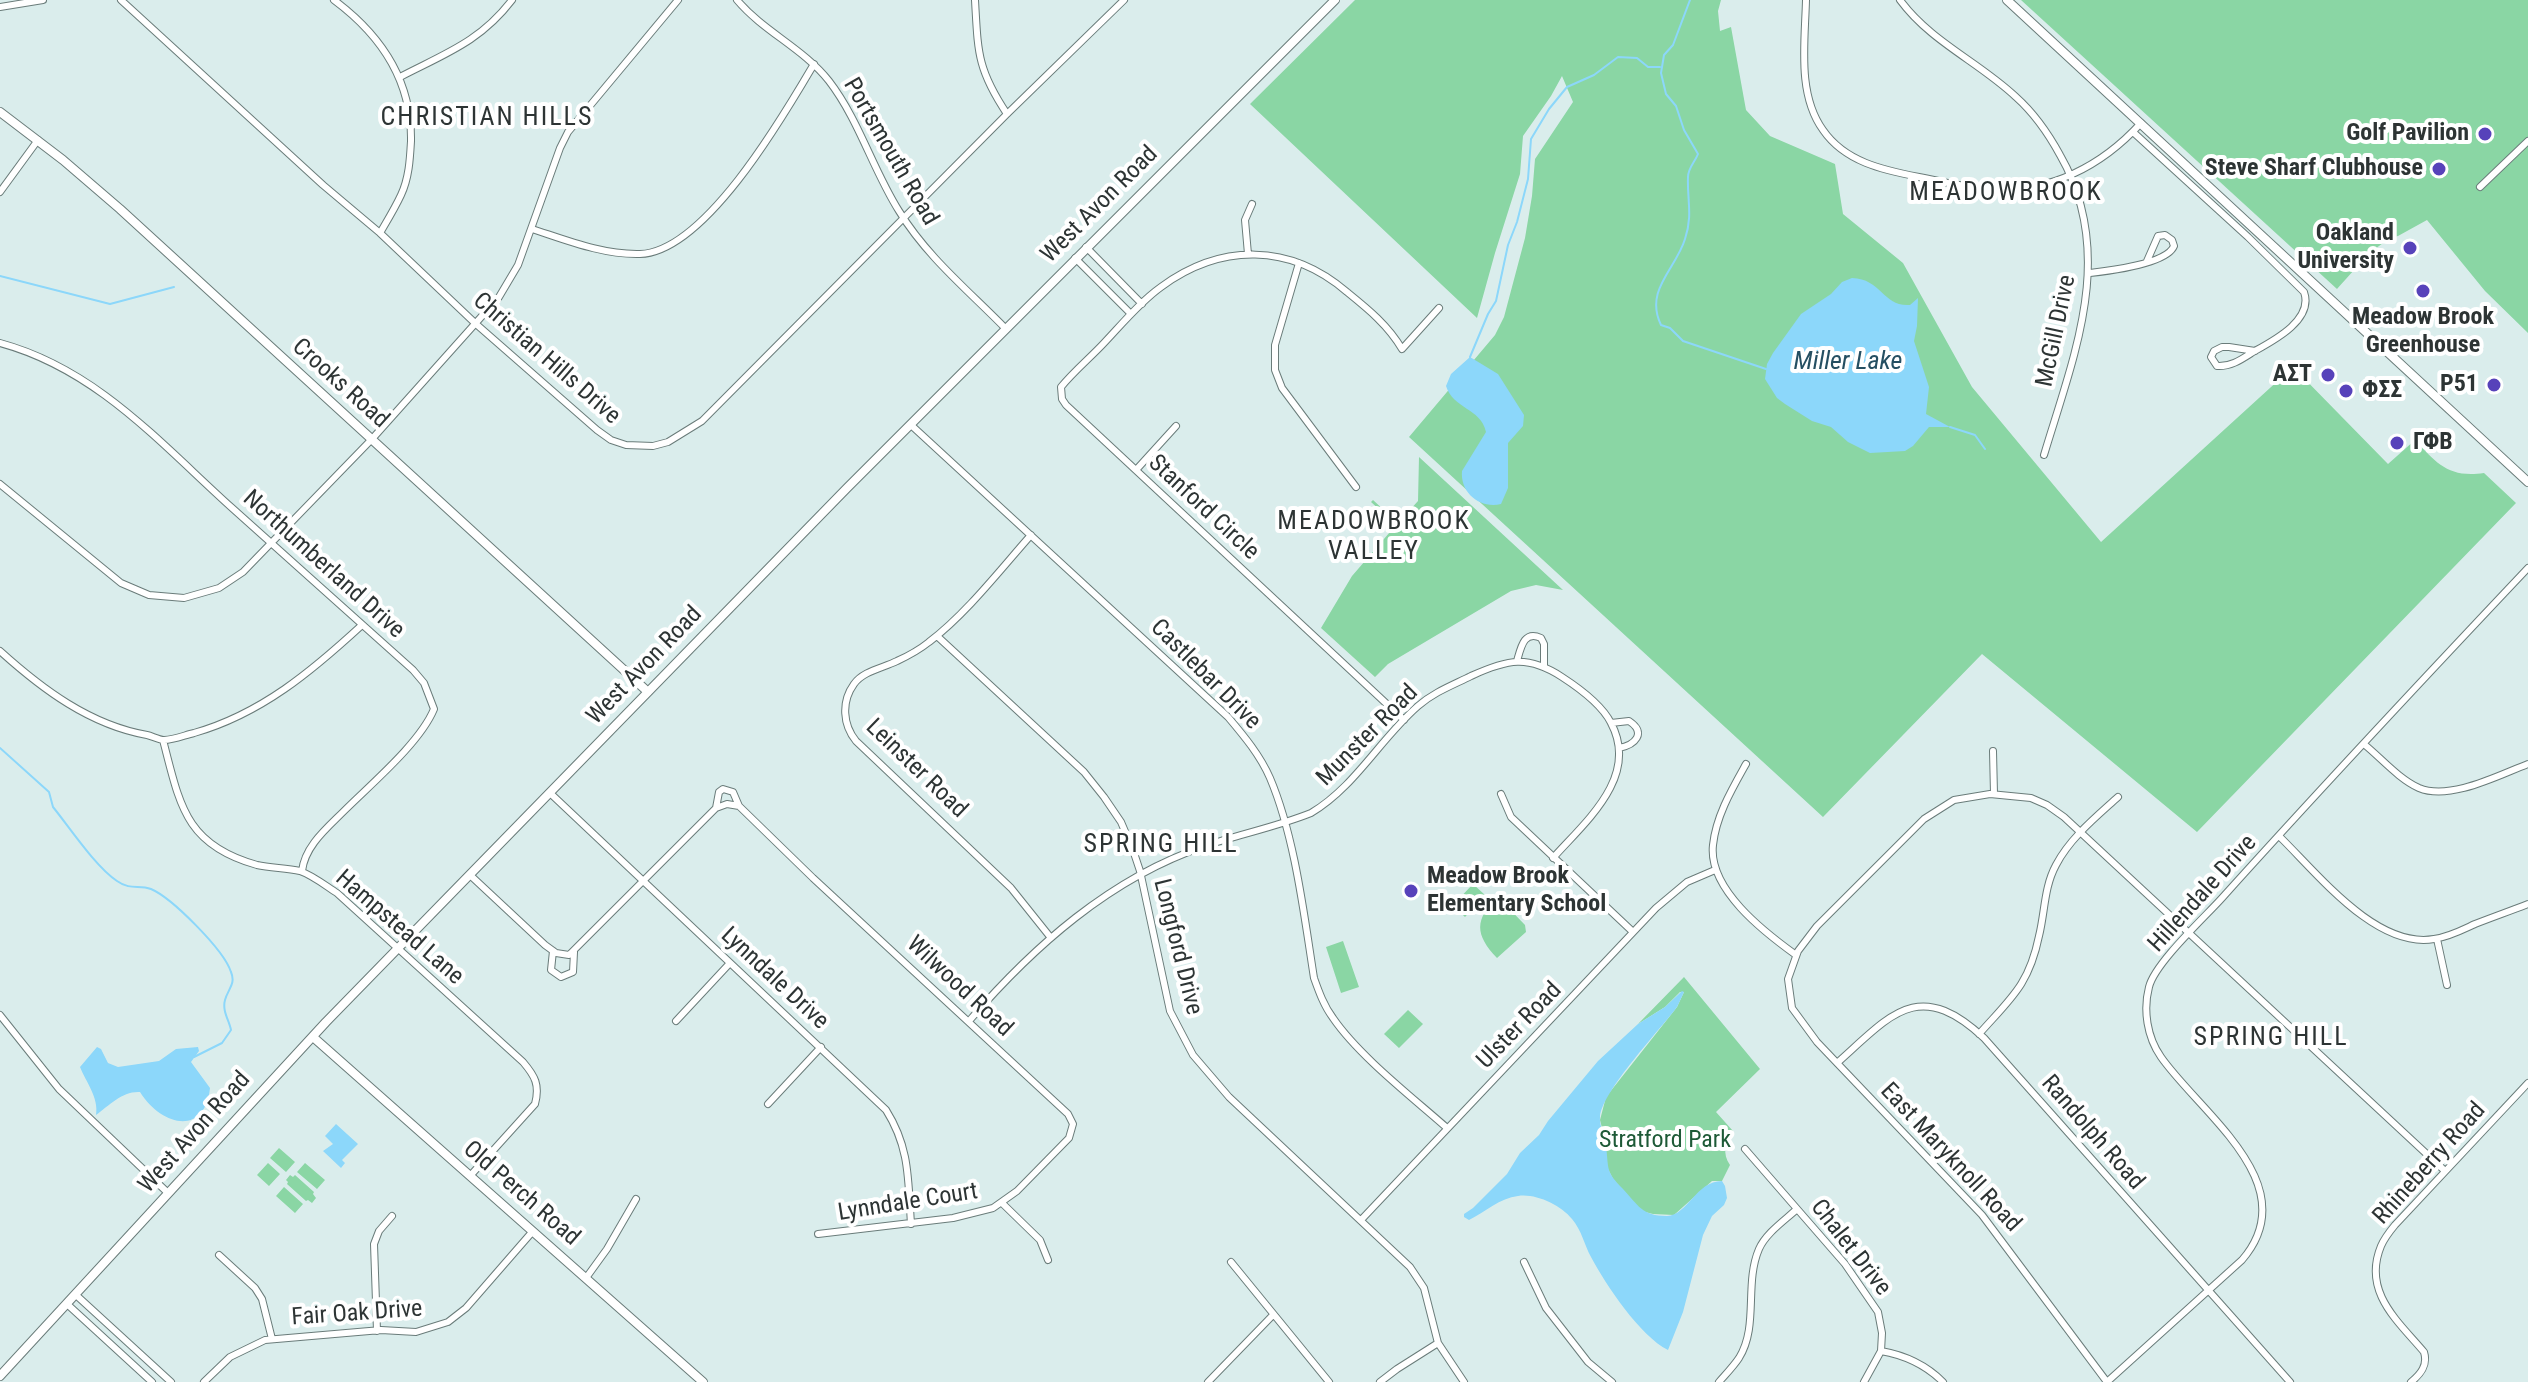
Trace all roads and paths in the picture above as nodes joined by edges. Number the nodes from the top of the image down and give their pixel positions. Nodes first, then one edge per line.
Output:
1 (43, 0) edge
2 (121, 0) edge
3 (336, 0) edge
4 (512, 0) edge
5 (678, 0) edge
6 (737, 0) edge
7 (975, 0) edge
8 (1124, 0) edge
9 (1335, 0) edge
10 (1806, 0) edge
11 (1900, 0) edge
12 (2007, 0) edge
13 (0, 7) edge
14 (814, 64) junction
15 (400, 77) junction
16 (0, 112) edge
17 (1007, 114) junction
18 (2141, 123) junction
19 (2133, 132) junction
20 (38, 140) junction
21 (2528, 141) edge
22 (2072, 176) junction
23 (2480, 187) dead end
24 (0, 192) edge
25 (1252, 204) dead end
26 (904, 220) junction
27 (532, 229) junction
28 (380, 233) junction
29 (1086, 247) junction
30 (1248, 254) junction
31 (1075, 258) junction
32 (2147, 261) junction
33 (1299, 263) junction
34 (2090, 273) junction
35 (1142, 304) junction
36 (1439, 308) dead end
37 (1131, 314) junction
38 (476, 324) junction
39 (1006, 329) junction
40 (0, 343) edge
41 (2255, 351) junction
42 (911, 425) junction
43 (1176, 426) dead end
44 (372, 439) junction
45 (2044, 455) dead end
46 (1136, 470) junction
47 (2528, 482) edge
48 (0, 484) edge
49 (1356, 487) dead end
50 (1031, 535) junction
51 (272, 542) junction
52 (2528, 568) edge
53 (362, 625) junction
54 (937, 636) junction
55 (0, 651) edge
56 (1517, 661) junction
57 (1544, 666) junction
58 (648, 692) junction
59 (1404, 720) junction
60 (1611, 723) junction
61 (163, 740) junction
62 (2365, 745) junction
63 (1619, 748) junction
64 (1993, 751) dead end
65 (1746, 764) dead end
66 (2528, 764) edge
67 (550, 793) junction
68 (1501, 794) dead end
69 (1994, 794) junction
70 (2118, 797) dead end
71 (739, 806) junction
72 (716, 808) junction
73 (1285, 823) junction
74 (2082, 831) junction
75 (2279, 836) junction
76 (1553, 858) junction
77 (1715, 870) junction
78 (302, 871) junction
79 (470, 875) junction
80 (1141, 875) junction
81 (645, 882) junction
82 (2528, 904) edge
83 (1633, 932) junction
84 (2190, 934) junction
85 (1051, 938) junction
86 (2437, 939) junction
87 (398, 948) junction
88 (553, 951) junction
89 (574, 951) junction
90 (1796, 955) junction
91 (730, 963) junction
92 (2447, 985) dead end
93 (0, 1015) edge
94 (676, 1021) dead end
95 (969, 1021) junction
96 (1979, 1034) junction
97 (313, 1037) junction
98 (821, 1047) junction
99 (1837, 1063) junction
100 (2528, 1083) edge
101 (768, 1104) dead end
102 (1447, 1128) junction
103 (1745, 1149) dead end
104 (2445, 1171) junction
105 (470, 1176) junction
106 (168, 1193) junction
107 (636, 1199) dead end
108 (1002, 1203) junction
109 (1797, 1209) junction
110 (392, 1216) dead end
111 (1361, 1220) junction
112 (911, 1224) junction
113 (533, 1231) junction
114 (818, 1234) dead end
115 (219, 1255) dead end
116 (1048, 1260) dead end
117 (1231, 1262) dead end
118 (1524, 1262) dead end
119 (586, 1278) junction
120 (2209, 1291) junction
121 (76, 1295) junction
122 (67, 1304) junction
123 (1273, 1315) junction
124 (377, 1331) junction
125 (272, 1339) junction
126 (1438, 1343) junction
127 (1881, 1351) junction
128 (0, 1376) edge
129 (152, 1382) edge
130 (171, 1382) edge
131 (204, 1382) edge
132 (703, 1382) edge
133 (1208, 1382) edge
134 (1329, 1382) edge
135 (1380, 1382) edge
136 (1464, 1382) edge
137 (1612, 1382) edge
138 (1719, 1382) edge
139 (1864, 1382) edge
140 (1943, 1382) edge
141 (2107, 1382) edge
142 (2290, 1382) edge
143 (2411, 1382) edge

1 - 13 street
2 - 28 street, Christian Hills Drive
3 - 15 street
4 - 15 street
5 - 27 street
6 - 14 street, Portsmouth Road
7 - 17 street
8 - 17 street, Christian Hills Drive
9 - 29 street, West Avon Road
10 - 22 street
11 - 22 street, McGill Drive
12 - 18 street
14 - 26 street, Portsmouth Road
14 - 27 street
15 - 28 street
16 - 20 street, Crooks Road
17 - 26 street, Christian Hills Drive
18 - 19 street
18 - 47 street
19 - 22 street
19 - 41 street
20 - 24 street
20 - 44 street, Crooks Road
21 - 23 street
22 - 34 street, McGill Drive
25 - 30 street
26 - 38 street, Christian Hills Drive
26 - 39 street, Portsmouth Road
27 - 38 street
28 - 38 street, Christian Hills Drive
29 - 31 street, West Avon Road
29 - 35 street
30 - 33 street, Stanford Circle
30 - 35 street, Stanford Circle
31 - 37 street
31 - 39 street, West Avon Road
32 - 32 street
32 - 34 street
33 - 36 street, Stanford Circle
33 - 49 street
34 - 45 street, McGill Drive
35 - 37 street, Stanford Circle
37 - 46 street, Stanford Circle
38 - 44 street
39 - 42 street, West Avon Road
40 - 51 street, Northumberland Drive
41 - 41 street
42 - 50 street, Castlebar Drive
42 - 58 street, West Avon Road
43 - 46 street
44 - 51 street
44 - 58 street, Crooks Road
46 - 59 street, Stanford Circle
48 - 51 street
50 - 54 street, Leinster Road
50 - 73 street, Castlebar Drive
51 - 53 street, Northumberland Drive
52 - 62 street, Hillendale Drive
53 - 61 street
53 - 78 street, Northumberland Drive
54 - 80 street, Longford Drive
54 - 85 street, Leinster Road
55 - 61 street
56 - 57 street, Munster Road
56 - 57 street, Munster Road
56 - 59 street, Munster Road
57 - 60 street, Munster Road
58 - 67 street, West Avon Road
59 - 73 street, Munster Road
60 - 63 street, Munster Road
60 - 63 street, Munster Road
61 - 78 street, Hampstead Lane
62 - 66 street
62 - 75 street, Hillendale Drive
63 - 76 street, Munster Road
64 - 69 street
65 - 77 street
67 - 79 street, West Avon Road
67 - 81 street, Lynndale Drive
68 - 76 street
69 - 74 street
69 - 90 street
70 - 74 street
71 - 72 street
71 - 72 street
71 - 95 street, Wilwood Road
72 - 81 street
73 - 80 street, Munster Road
73 - 102 street, Castlebar Drive
74 - 84 street
74 - 96 street
75 - 84 street, Hillendale Drive
75 - 86 street
76 - 83 street
77 - 83 street, Ulster Road
77 - 90 street
78 - 87 street, Hampstead Lane
79 - 87 street, West Avon Road
79 - 88 street
80 - 85 street, Munster Road
80 - 111 street, Longford Drive
81 - 89 street
81 - 91 street, Lynndale Drive
82 - 86 street
83 - 102 street, Ulster Road
84 - 104 street
84 - 120 street, Hillendale Drive
85 - 95 street, Munster Road
86 - 92 street
87 - 97 street, West Avon Road
87 - 105 street, Hampstead Lane
88 - 89 street
88 - 89 street
90 - 99 street, East Maryknoll Road
91 - 94 street
91 - 98 street, Lynndale Drive
93 - 106 street
95 - 108 street, Wilwood Road
96 - 99 street, Randolph Road
96 - 120 street, Randolph Road
97 - 105 street, Old Perch Road
97 - 106 street, West Avon Road
98 - 101 street
98 - 112 street, Lynndale Drive
99 - 141 street, East Maryknoll Road
100 - 104 street, Rhineberry Road
102 - 111 street, Ulster Road
103 - 109 street, Chalet Drive
104 - 143 street, Rhineberry Road
105 - 113 street, Old Perch Road
106 - 121 street, West Avon Road
107 - 119 street
108 - 112 street, Lynndale Court
108 - 116 street
109 - 127 street, Chalet Drive
109 - 138 street
110 - 124 street
111 - 126 street, Longford Drive
112 - 114 street, Lynndale Court
113 - 119 street, Old Perch Road
113 - 124 street, Fair Oak Drive
115 - 125 street
117 - 123 street
118 - 137 street
119 - 132 street, Old Perch Road
120 - 141 street, Hillendale Drive
120 - 142 street, Randolph Road
121 - 122 street, West Avon Road
121 - 130 street
122 - 128 street, West Avon Road
122 - 129 street
123 - 133 street
123 - 134 street
124 - 125 street, Fair Oak Drive
125 - 131 street, Fair Oak Drive
126 - 135 street
126 - 136 street, Longford Drive
127 - 139 street
127 - 140 street

